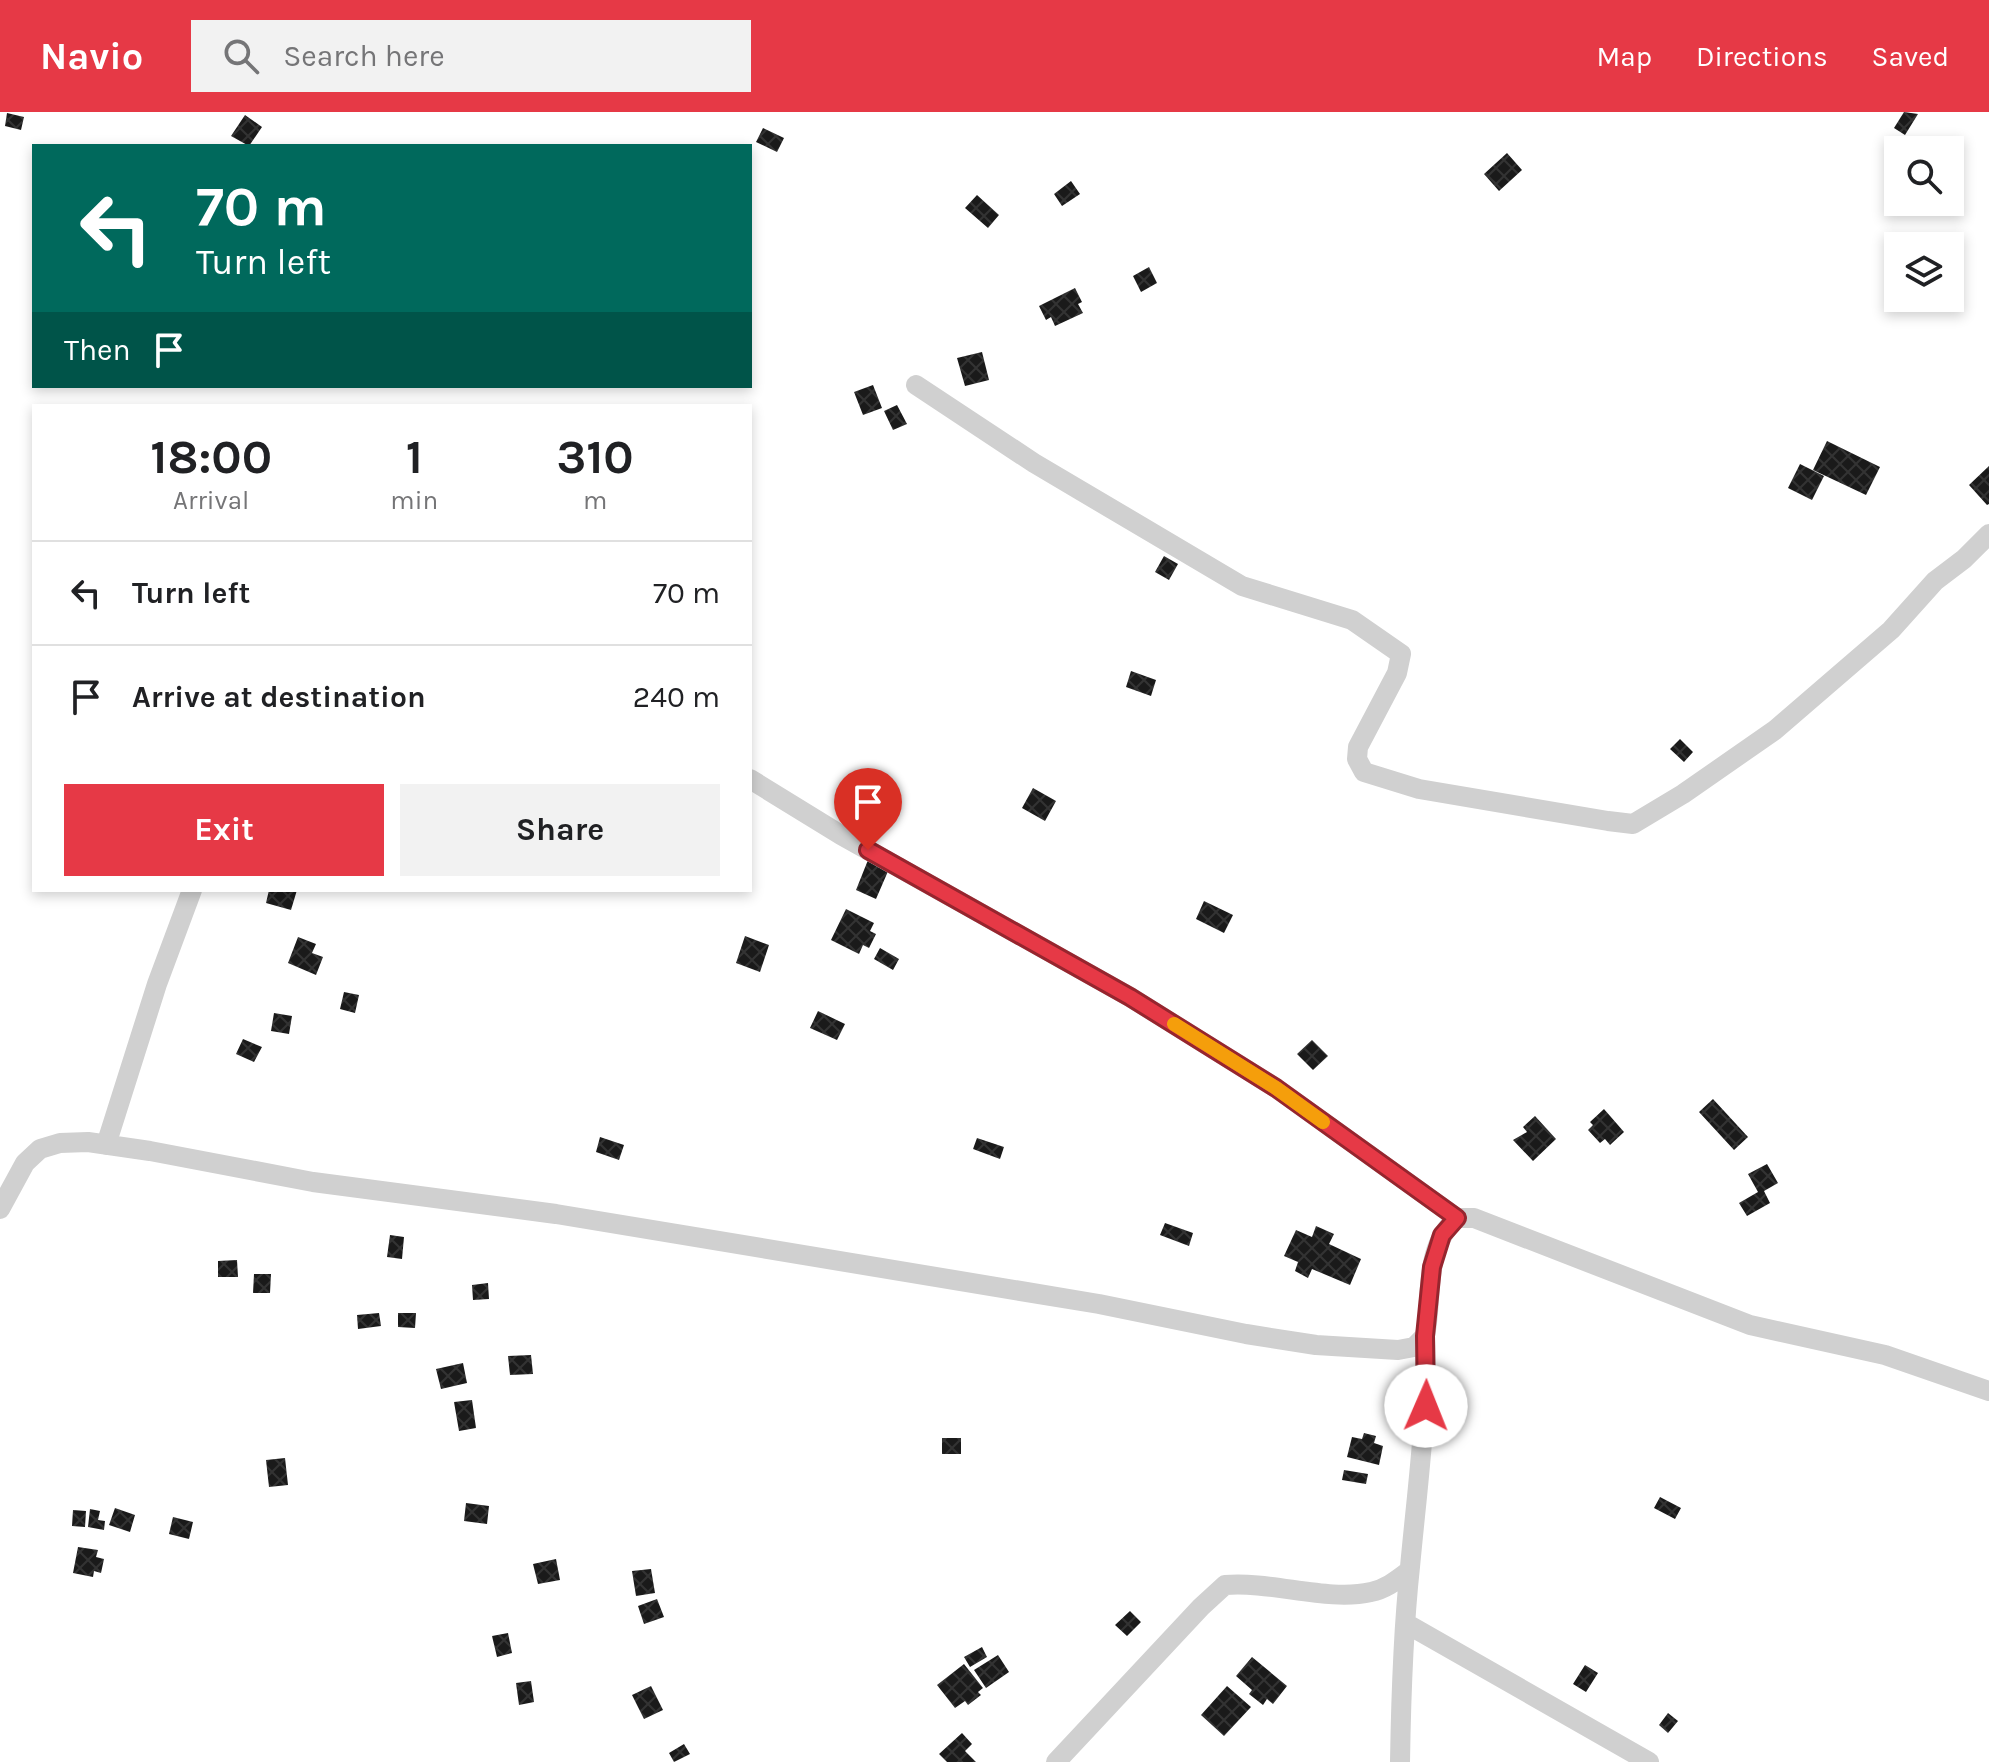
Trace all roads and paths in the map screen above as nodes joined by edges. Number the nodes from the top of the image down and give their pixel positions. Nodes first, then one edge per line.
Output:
1 (916, 385) dead end
2 (1989, 534) edge
3 (752, 780) edge
4 (191, 892) edge
5 (106, 1145) junction
6 (0, 1209) edge
7 (1457, 1218) junction
8 (1425, 1336) junction
9 (1989, 1391) edge
10 (1409, 1571) junction
11 (1407, 1624) junction
12 (1056, 1762) edge
13 (1400, 1762) edge
14 (1649, 1762) edge

1 - 2 street
3 - 7 street
4 - 5 street
5 - 6 street
5 - 8 street
7 - 8 street
7 - 9 street
8 - 10 street
10 - 11 street
10 - 12 street
11 - 13 street
11 - 14 street

